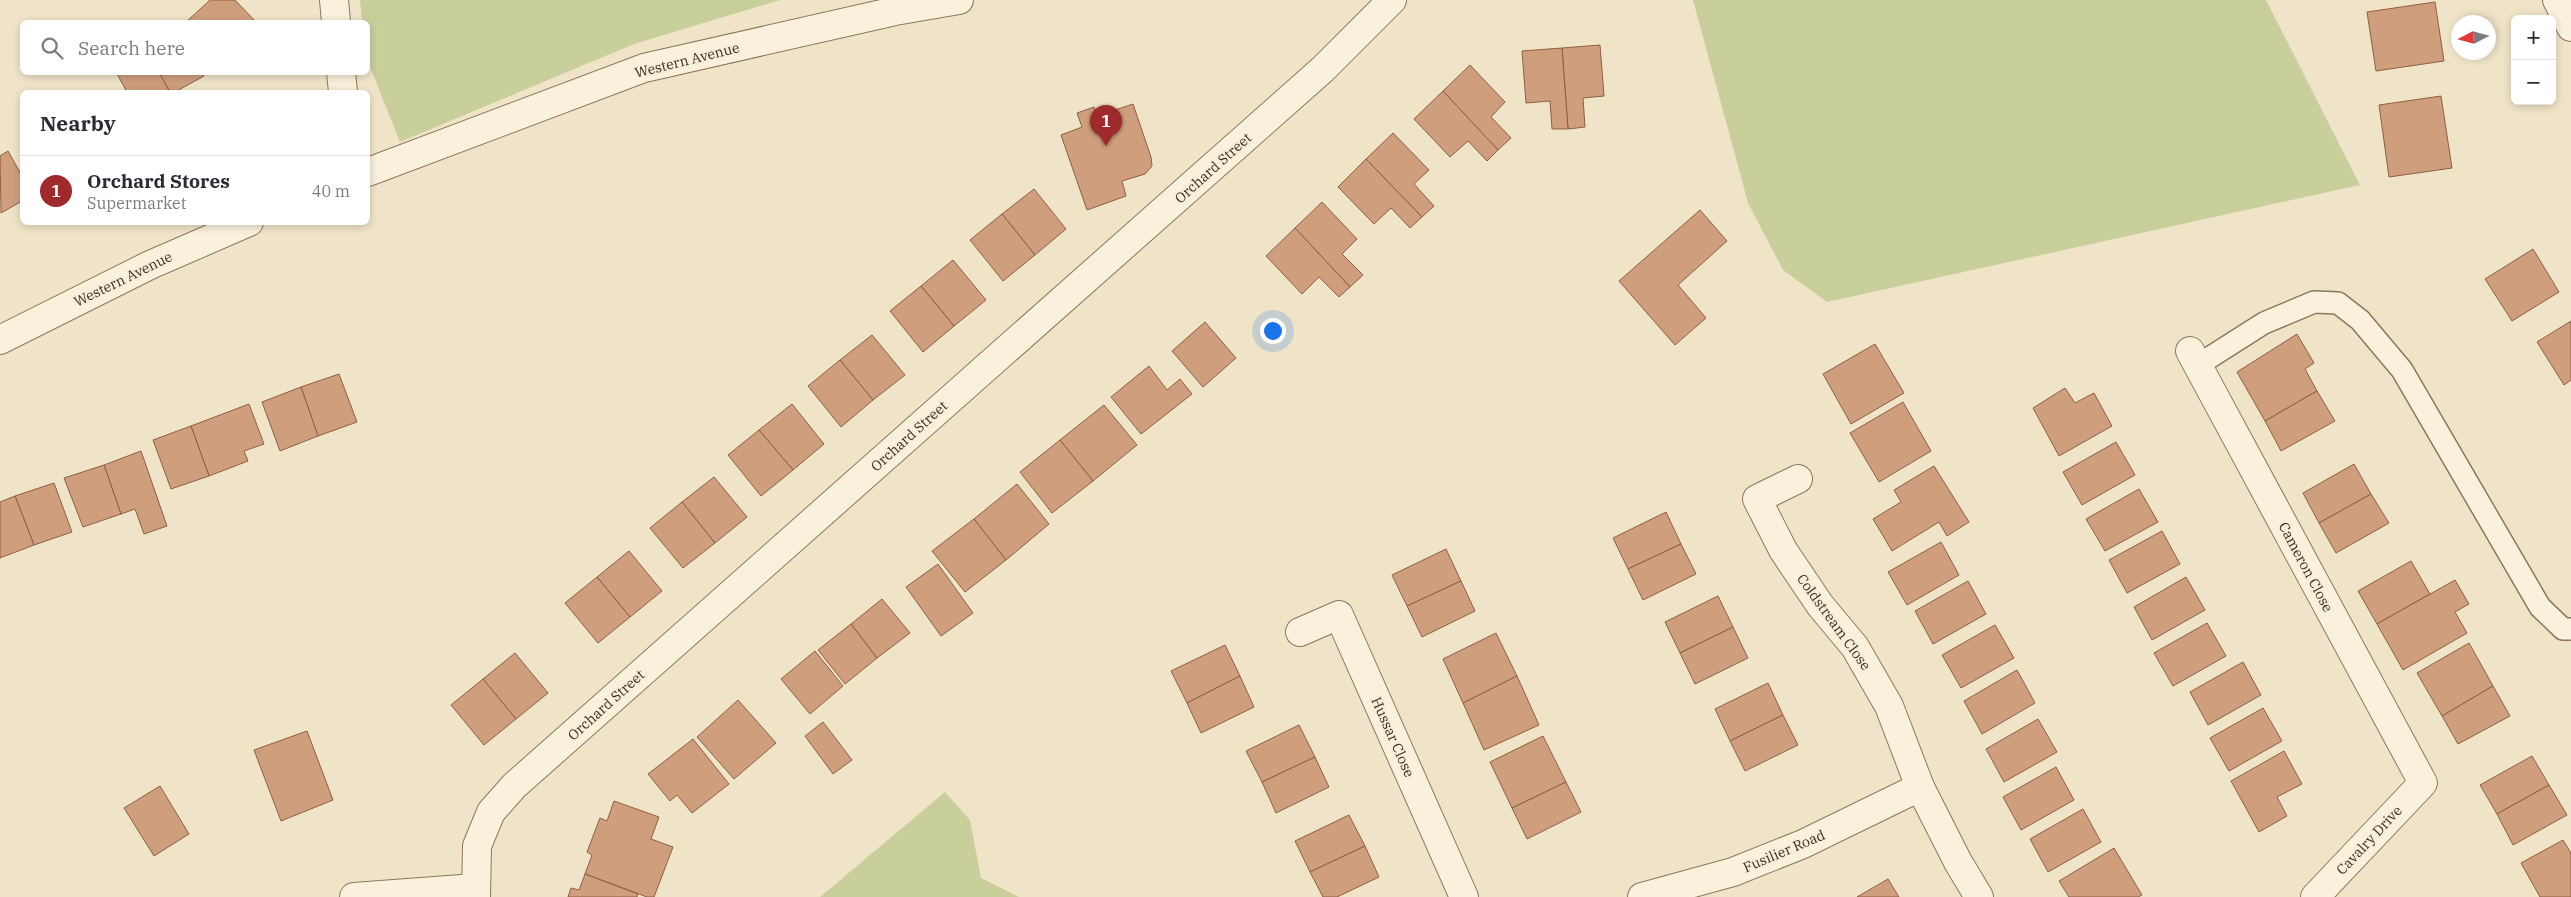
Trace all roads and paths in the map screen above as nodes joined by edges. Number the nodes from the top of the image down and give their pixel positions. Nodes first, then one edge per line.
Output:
1 (334, 0) edge
2 (959, 0) edge
3 (1392, 0) edge
4 (2557, 0) edge
5 (336, 20) edge
6 (2571, 27) edge
7 (341, 75) edge
8 (343, 90) edge
9 (370, 169) edge
10 (242, 225) edge
11 (0, 340) edge
12 (2194, 358) joint
13 (1798, 479) dead end
14 (2571, 629) edge
15 (1300, 632) dead end
16 (2422, 783) joint
17 (1920, 787) junction
18 (476, 893) edge
19 (354, 897) edge
20 (1464, 897) edge
21 (1642, 897) edge
22 (1978, 897) edge
23 (2315, 897) edge

1 - 5 street
2 - 9 street, Western Avenue
3 - 18 street, Orchard Street
4 - 6 street
7 - 8 street
10 - 11 street, Western Avenue
12 - 14 lane
12 - 16 street, Cameron Close
13 - 17 street, Coldstream Close
15 - 20 street, Hussar Close
16 - 23 street, Cavalry Drive
17 - 21 street, Fusilier Road
17 - 22 street, Coldstream Close
18 - 19 street

